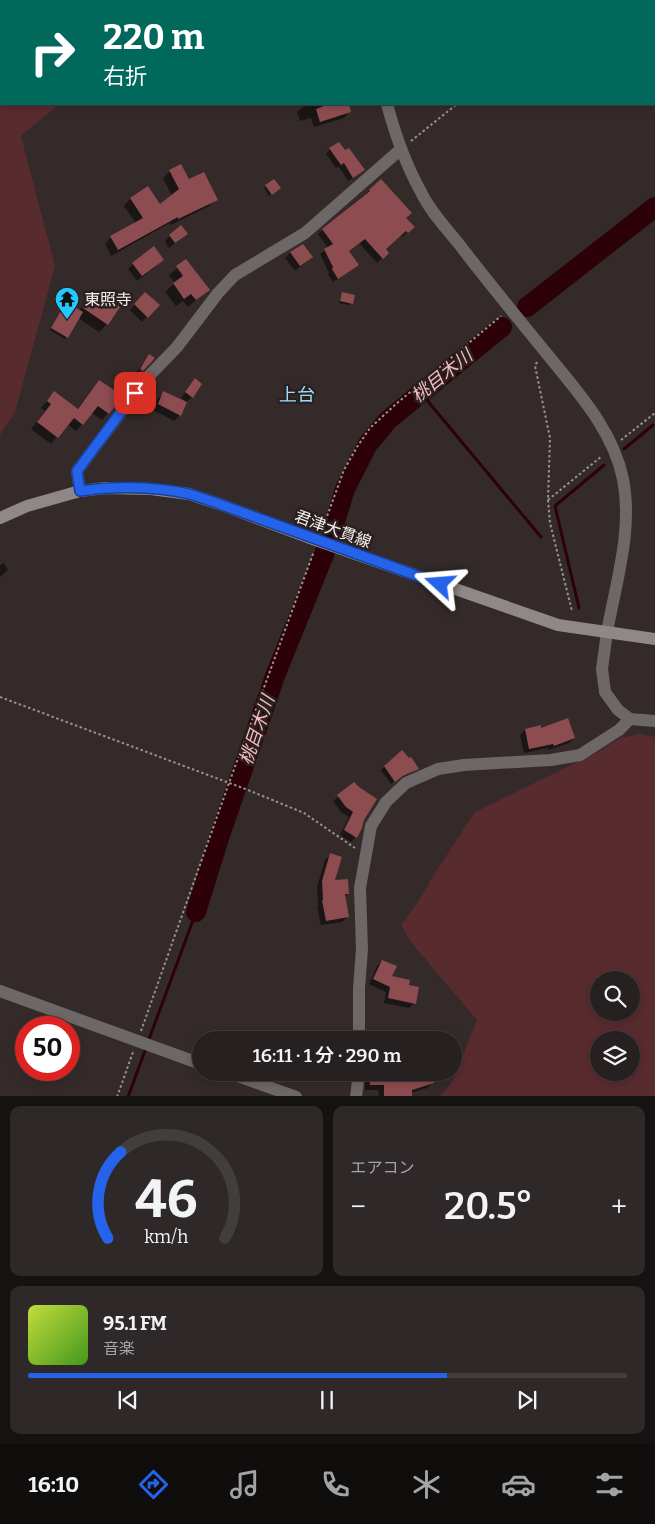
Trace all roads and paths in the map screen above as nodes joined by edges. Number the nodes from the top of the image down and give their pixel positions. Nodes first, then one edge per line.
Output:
1 (387, 105) edge
2 (456, 105) edge
3 (401, 149) junction
4 (511, 308) junction
5 (542, 348) junction
6 (655, 413) edge
7 (612, 447) junction
8 (80, 491) junction
9 (548, 500) junction
10 (0, 518) edge
11 (318, 541) junction
12 (572, 611) dead end
13 (607, 632) junction
14 (655, 639) edge
15 (0, 697) edge
16 (630, 719) junction
17 (655, 721) edge
18 (230, 784) junction
19 (366, 855) junction
20 (0, 991) edge
21 (359, 1031) edge
22 (139, 1042) junction
23 (192, 1061) edge
24 (253, 1081) edge
25 (358, 1081) edge
26 (117, 1096) edge
27 (296, 1096) edge
28 (356, 1096) edge

1 - 3 street
2 - 3 path
3 - 4 street
3 - 8 street
4 - 5 street
4 - 11 path
5 - 7 street
5 - 9 path
6 - 7 path
7 - 9 path
7 - 13 street
8 - 10 main road, 君津大貫線
8 - 11 main road, 君津大貫線
9 - 12 path
11 - 13 main road, 君津大貫線
11 - 18 path
13 - 14 main road, 君津大貫線
13 - 16 street
15 - 18 path
16 - 17 street
16 - 19 street
18 - 19 path
18 - 22 path
19 - 21 street
20 - 22 street
22 - 23 street
22 - 26 path
24 - 27 street
25 - 28 street

